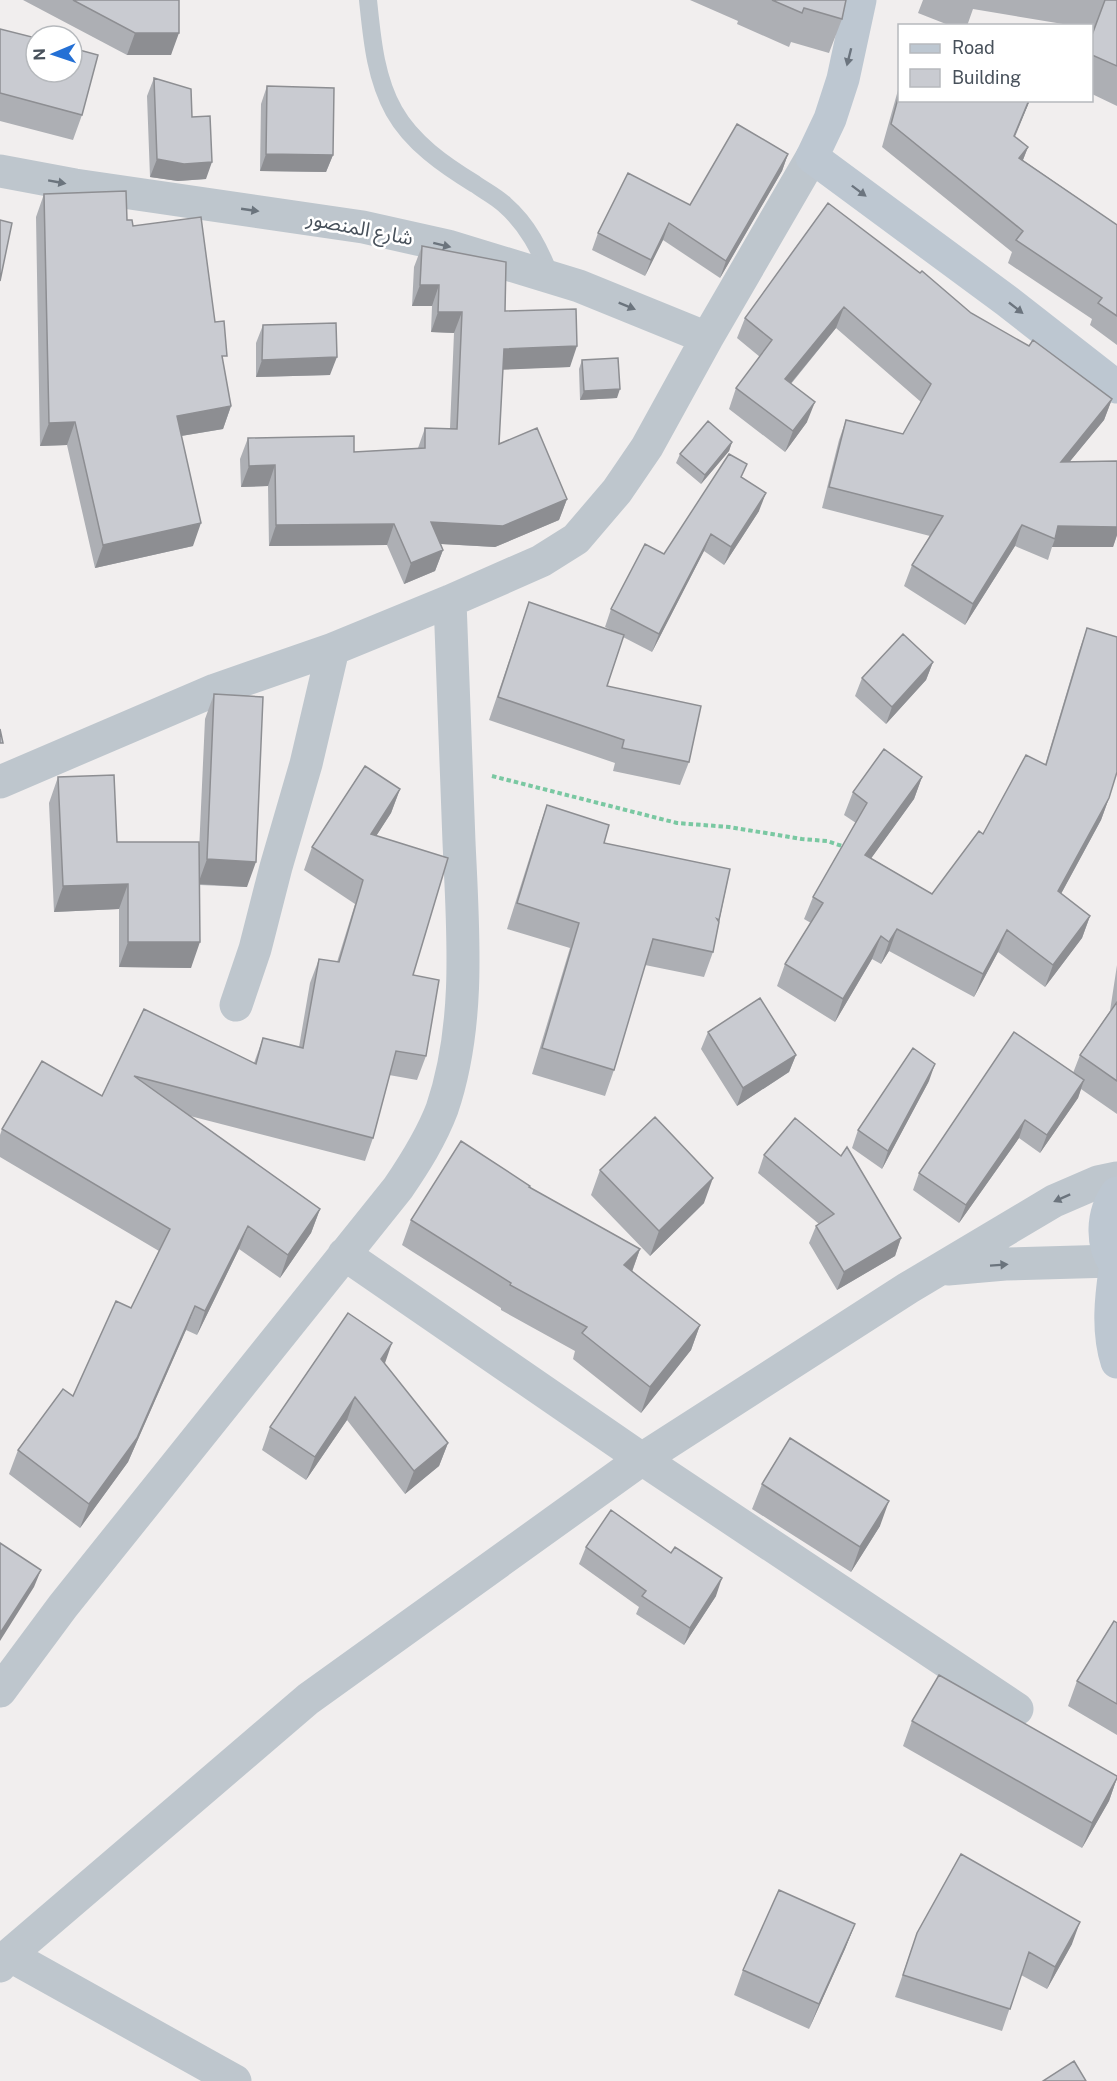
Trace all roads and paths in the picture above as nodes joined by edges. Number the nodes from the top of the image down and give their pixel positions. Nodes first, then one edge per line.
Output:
1 (368, 0) edge
2 (860, 0) edge
3 (812, 157) junction
4 (0, 171) edge
5 (551, 278) junction
6 (707, 338) junction
7 (1117, 387) edge
8 (450, 601) junction
9 (333, 649) junction
10 (456, 767) junction
11 (0, 782) edge
12 (846, 847) edge
13 (236, 1005) dead end
14 (1117, 1178) edge
15 (1117, 1193) edge
16 (344, 1254) junction
17 (1115, 1263) edge
18 (940, 1269) junction
19 (1117, 1362) edge
20 (642, 1459) junction
21 (0, 1691) edge
22 (1017, 1709) dead end
23 (5, 1961) edge
24 (236, 2081) edge

1 - 5 lane
2 -> 3 street
3 - 6 street
3 -> 7 street
4 -> 5 street, شارع المنصور
5 -> 6 street, شارع المنصور
6 - 8 street
8 - 9 street
8 - 10 street
9 - 11 street
9 - 13 street
10 - 12 path
10 - 16 street
14 -> 18 street
15 - 17 street
16 - 20 street
16 - 21 street
18 -> 17 street
17 - 19 street
18 - 20 street
20 - 22 street
20 - 23 street
23 - 24 street

